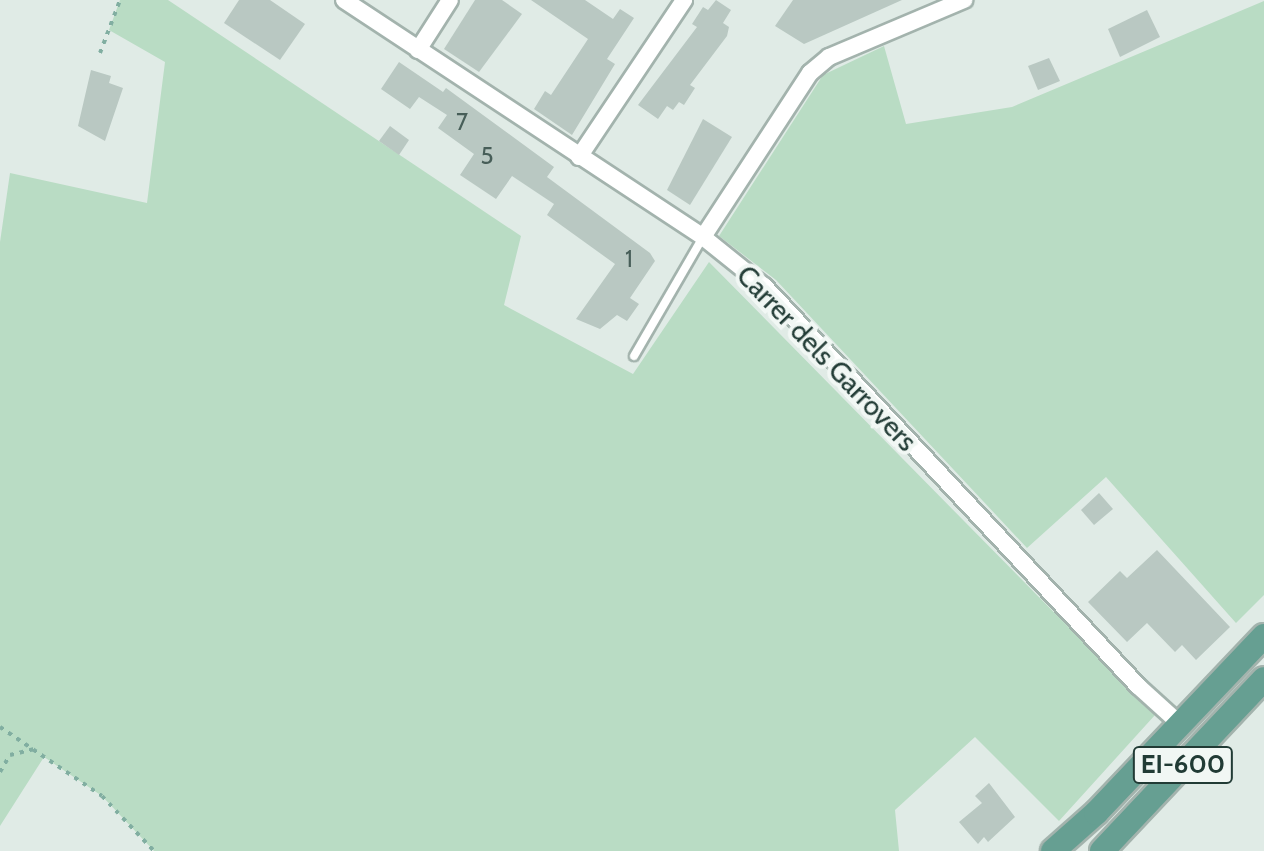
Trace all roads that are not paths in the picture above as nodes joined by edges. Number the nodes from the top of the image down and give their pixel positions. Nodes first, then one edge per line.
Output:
1 (344, 0) edge
2 (450, 0) edge
3 (684, 0) edge
4 (964, 0) edge
5 (418, 50) junction
6 (579, 157) junction
7 (703, 237) junction
8 (634, 356) dead end
9 (1264, 636) edge
10 (1264, 679) edge
11 (1180, 724) junction
12 (1053, 851) edge
13 (1102, 851) edge

1 - 5 street, Carrer dels Garrovers
2 - 5 street
3 - 6 street
4 - 7 street
5 - 6 street, Carrer dels Garrovers
6 - 7 street, Carrer dels Garrovers
7 - 8 lane
7 - 11 street, Carrer dels Garrovers
9 - 11 main road, EI-600
10 - 13 main road, EI-600
11 - 12 main road, EI-600

